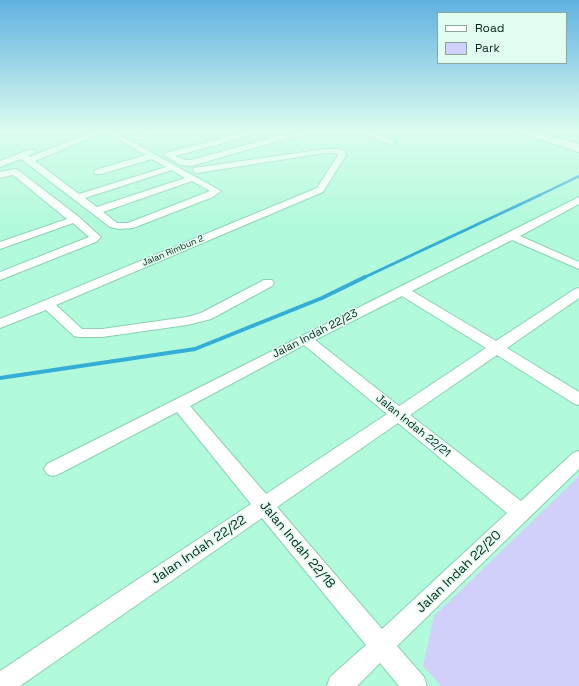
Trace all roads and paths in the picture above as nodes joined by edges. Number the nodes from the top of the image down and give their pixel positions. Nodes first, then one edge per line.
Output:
1 (31, 162) edge
2 (129, 162) edge
3 (169, 162) edge
4 (182, 162) edge
5 (192, 162) edge
6 (263, 162) edge
7 (338, 162) edge
8 (174, 167) junction
9 (98, 172) dead end
10 (195, 174) junction
11 (0, 175) edge
12 (78, 197) junction
13 (579, 200) edge
14 (96, 211) junction
15 (75, 219) junction
16 (512, 236) junction
17 (0, 246) edge
18 (579, 266) edge
19 (0, 276) edge
20 (268, 283) dead end
21 (402, 290) junction
22 (579, 292) edge
23 (47, 304) junction
24 (0, 324) edge
25 (305, 339) junction
26 (497, 348) junction
27 (579, 399) edge
28 (180, 404) junction
29 (399, 415) junction
30 (579, 458) edge
31 (53, 469) dead end
32 (264, 506) junction
33 (521, 513) junction
34 (382, 646) junction
35 (0, 684) edge
36 (340, 686) edge
37 (415, 686) edge

1 - 12 street
2 - 9 street
3 - 8 street
4 - 5 street
6 - 10 street, Jalan Rimbun 2
7 - 23 street, Jalan Rimbun 2
8 - 10 street
8 - 12 street
10 - 14 street
10 - 14 street
11 - 15 street
12 - 14 street
13 - 16 street, Jalan Indah 22/23
15 - 17 street
15 - 19 street
16 - 18 street
16 - 21 street, Jalan Indah 22/23
20 - 23 street
21 - 25 street, Jalan Indah 22/23
21 - 26 street
22 - 26 street, Jalan Indah 22/22
23 - 24 street, Jalan Rimbun 2
25 - 28 street, Jalan Indah 22/23
25 - 29 street, Jalan Indah 22/21
26 - 27 street
26 - 29 street, Jalan Indah 22/22
28 - 31 street, Jalan Indah 22/23
28 - 32 street, Jalan Indah 22/18
29 - 32 street, Jalan Indah 22/22
29 - 33 street, Jalan Indah 22/21
30 - 33 street, Jalan Indah 22/20
32 - 34 street, Jalan Indah 22/18
32 - 35 street, Jalan Indah 22/22
33 - 34 street, Jalan Indah 22/20
34 - 36 street, Jalan Indah 22/20
34 - 37 street, Jalan Indah 22/18

